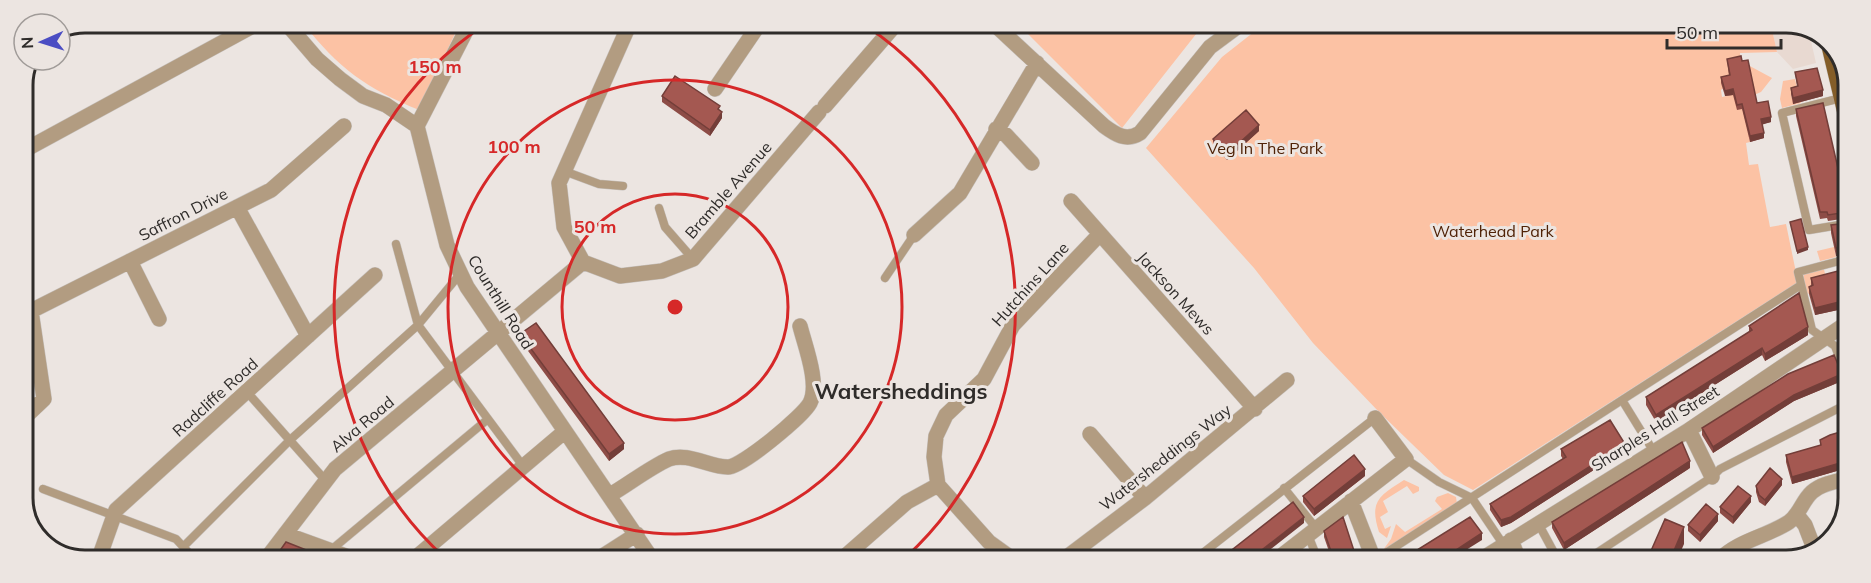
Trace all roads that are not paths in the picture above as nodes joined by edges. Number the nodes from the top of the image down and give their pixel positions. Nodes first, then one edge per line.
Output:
1 (240, 33) edge
2 (295, 33) edge
3 (465, 33) edge
4 (626, 33) edge
5 (753, 33) edge
6 (888, 33) edge
7 (1004, 33) edge
8 (1229, 33) edge
9 (1832, 61) edge
10 (1037, 63) junction
11 (1838, 85) edge
12 (715, 89) dead end
13 (1838, 99) edge
14 (345, 126) dead end
15 (417, 126) junction
16 (996, 129) junction
17 (33, 146) edge
18 (1032, 163) dead end
19 (564, 171) junction
20 (623, 186) dead end
21 (1071, 201) dead end
22 (237, 207) junction
23 (659, 208) dead end
24 (1838, 226) edge
25 (914, 235) joint
26 (1099, 235) junction
27 (396, 244) dead end
28 (693, 259) junction
29 (130, 261) junction
30 (583, 262) junction
31 (1838, 262) edge
32 (460, 274) junction
33 (375, 275) dead end
34 (885, 278) dead end
35 (1801, 285) junction
36 (33, 307) edge
37 (159, 319) dead end
38 (417, 325) junction
39 (800, 326) dead end
40 (1838, 329) edge
41 (499, 334) junction
42 (308, 336) junction
43 (1824, 338) junction
44 (33, 341) edge
45 (1838, 354) edge
46 (452, 373) junction
47 (1287, 380) dead end
48 (247, 392) junction
49 (1622, 400) junction
50 (33, 409) edge
51 (1255, 409) junction
52 (1838, 409) edge
53 (1375, 418) joint
54 (488, 419) junction
55 (1689, 430) junction
56 (564, 432) junction
57 (1090, 434) dead end
58 (290, 441) junction
59 (1654, 452) junction
60 (1406, 459) junction
61 (523, 466) junction
62 (1712, 477) junction
63 (326, 481) junction
64 (1838, 481) edge
65 (938, 485) junction
66 (1284, 488) junction
67 (43, 489) dead end
68 (610, 495) junction
69 (1145, 498) junction
70 (1472, 498) junction
71 (1351, 501) junction
72 (114, 514) junction
73 (1797, 515) junction
74 (1538, 523) junction
75 (1312, 531) junction
76 (285, 534) junction
77 (637, 534) junction
78 (1507, 542) junction
79 (1812, 543) edge
80 (183, 547) junction
81 (102, 550) edge
82 (186, 550) edge
83 (273, 550) edge
84 (331, 550) joint
85 (425, 550) edge
86 (612, 550) edge
87 (647, 550) edge
88 (852, 550) edge
89 (1000, 550) edge
90 (1076, 550) edge
91 (1206, 550) edge
92 (1288, 550) edge
93 (1316, 550) edge
94 (1371, 550) edge
95 (1391, 550) edge
96 (1495, 550) edge
97 (1512, 550) edge
98 (1553, 550) edge
99 (1601, 550) edge
100 (1732, 550) edge

1 - 17 street
2 - 15 street
3 - 15 street
4 - 19 street
5 - 12 street
6 - 28 street, Bramble Avenue
7 - 10 street
8 - 10 street
9 - 11 main road
10 - 16 street
13 - 24 lane
14 - 22 street, Saffron Drive
15 - 32 street, Counthill Road
16 - 18 street
16 - 25 street
19 - 20 lane
19 - 30 street
21 - 26 street, Jackson Mews
22 - 29 street, Saffron Drive
22 - 42 street
23 - 28 lane
25 - 34 lane
26 - 51 street, Jackson Mews
26 - 65 street, Hutchins Lane
27 - 38 lane
28 - 30 street, Bramble Avenue
29 - 36 street, Saffron Drive
29 - 37 street
30 - 41 street, Alva Road
31 - 35 lane
32 - 38 lane
32 - 41 street, Counthill Road
33 - 42 street, Radcliffe Road
35 - 43 lane
35 - 49 lane
38 - 46 lane
38 - 58 lane
39 - 68 street
40 - 43 street, Sharples Hall Street
41 - 46 street, Alva Road
41 - 56 street, Counthill Road
42 - 48 street, Radcliffe Road
43 - 45 lane
43 - 55 street, Sharples Hall Street
44 - 50 street
46 - 54 lane
46 - 63 street, Alva Road
47 - 51 street, Watersheddings Way
48 - 58 lane
48 - 72 street, Radcliffe Road
49 - 59 lane
49 - 70 lane
51 - 69 street, Watersheddings Way
52 - 62 lane
53 - 60 street
53 - 66 lane
54 - 61 lane
54 - 84 lane
55 - 59 street, Sharples Hall Street
55 - 62 street
56 - 61 street
56 - 68 street, Counthill Road
57 - 69 street
58 - 63 lane
58 - 80 lane
59 - 74 street, Sharples Hall Street
60 - 70 lane
60 - 71 street
61 - 85 street
62 - 99 lane
63 - 76 street, Alva Road
64 - 73 street
65 - 88 street
65 - 89 street
66 - 75 lane
66 - 91 lane
67 - 72 lane
68 - 77 street, Counthill Road
69 - 90 street, Watersheddings Way
70 - 78 lane
70 - 95 lane
71 - 75 street
71 - 94 street
72 - 80 lane
72 - 81 street, Radcliffe Road
73 - 79 street
73 - 100 street
74 - 78 street, Sharples Hall Street
74 - 98 lane
75 - 92 street
75 - 93 lane
76 - 83 street, Alva Road
76 - 84 street
77 - 86 street
77 - 87 street, Counthill Road
78 - 96 street, Sharples Hall Street
78 - 97 street
80 - 82 lane

